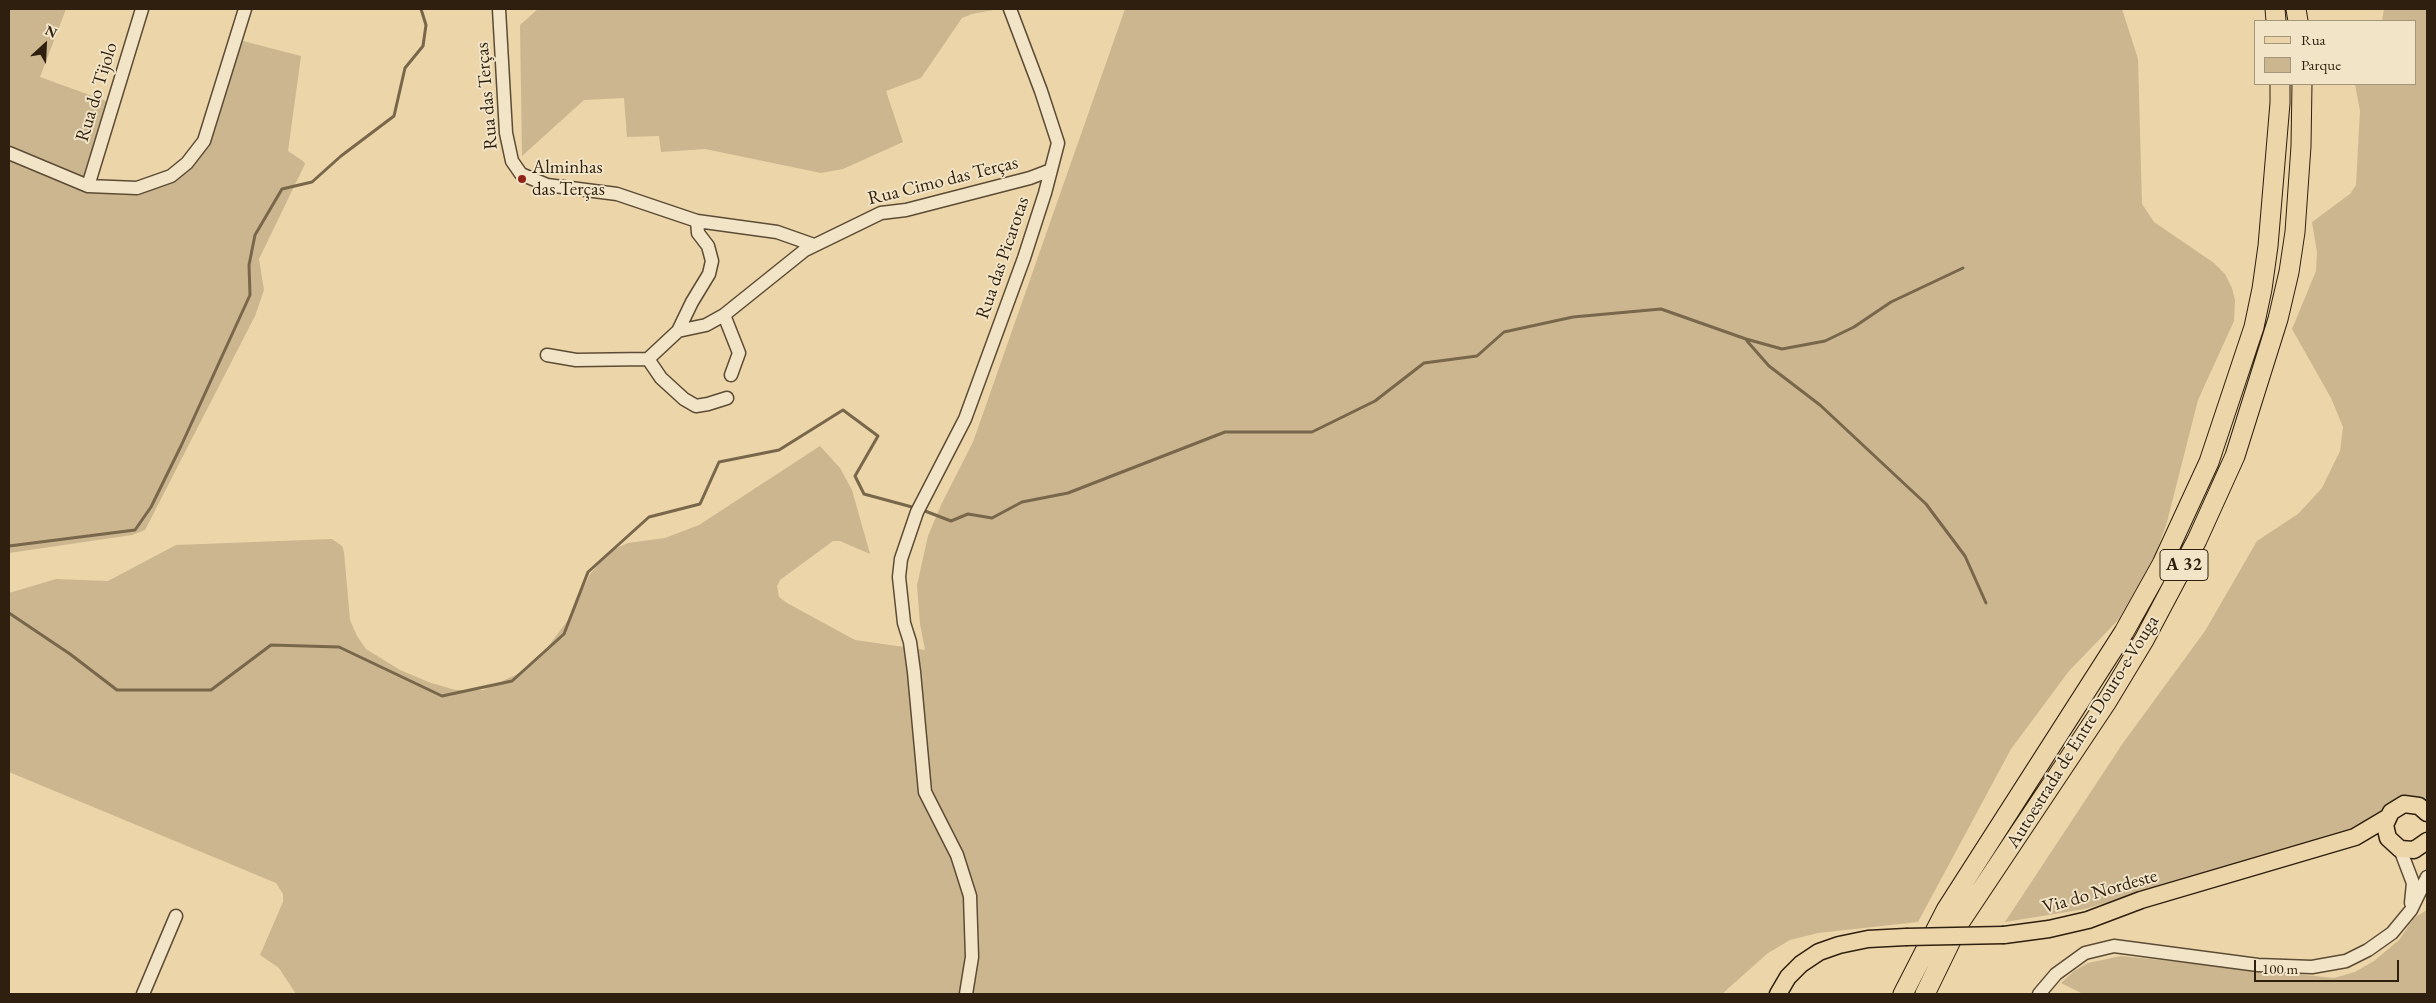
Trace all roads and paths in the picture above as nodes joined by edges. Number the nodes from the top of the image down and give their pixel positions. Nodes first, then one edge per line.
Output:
1 (142, 9) edge
2 (245, 9) edge
3 (499, 9) edge
4 (1010, 9) edge
5 (2280, 85) edge
6 (2302, 85) edge
7 (9, 153) edge
8 (1051, 170) junction
9 (88, 186) junction
10 (697, 221) junction
11 (814, 245) junction
12 (724, 315) junction
13 (678, 331) junction
14 (546, 355) dead end
15 (648, 359) junction
16 (730, 375) dead end
17 (727, 398) dead end
18 (2427, 811) edge
19 (2387, 818) junction
20 (2355, 838) junction
21 (2427, 841) edge
22 (2396, 846) junction
23 (2427, 877) edge
24 (2411, 910) junction
25 (176, 916) dead end
26 (143, 994) edge
27 (966, 994) edge
28 (1778, 994) edge
29 (1903, 994) edge
30 (1925, 994) edge
31 (2039, 994) edge

1 - 9 street, Rua do Tijolo
2 - 9 street
3 - 10 street, Rua das Terças
4 - 8 street, Rua das Picarotas
5 - 29 highway, Autoestrada de Entre Douro-e-Vouga / A 32
6 - 30 highway, Autoestrada de Entre Douro-e-Vouga / A 32
7 - 9 street
8 - 11 street, Rua Cimo das Terças
8 - 27 street, Rua das Picarotas
10 - 11 street, Rua das Terças
10 - 13 street
11 - 12 street, Rua Cimo das Terças
12 - 13 street, Rua Cimo das Terças
12 - 16 street
13 - 15 street, Rua Cimo das Terças
14 - 15 street
15 - 17 street
18 - 19 main road, Via do Nordeste
19 - 20 main road, Via do Nordeste
19 - 22 main road
20 - 22 main road, Via do Nordeste
20 - 28 main road, Via do Nordeste, bridge
21 - 22 main road
22 - 24 street
23 - 24 street
24 - 31 street
25 - 26 street

